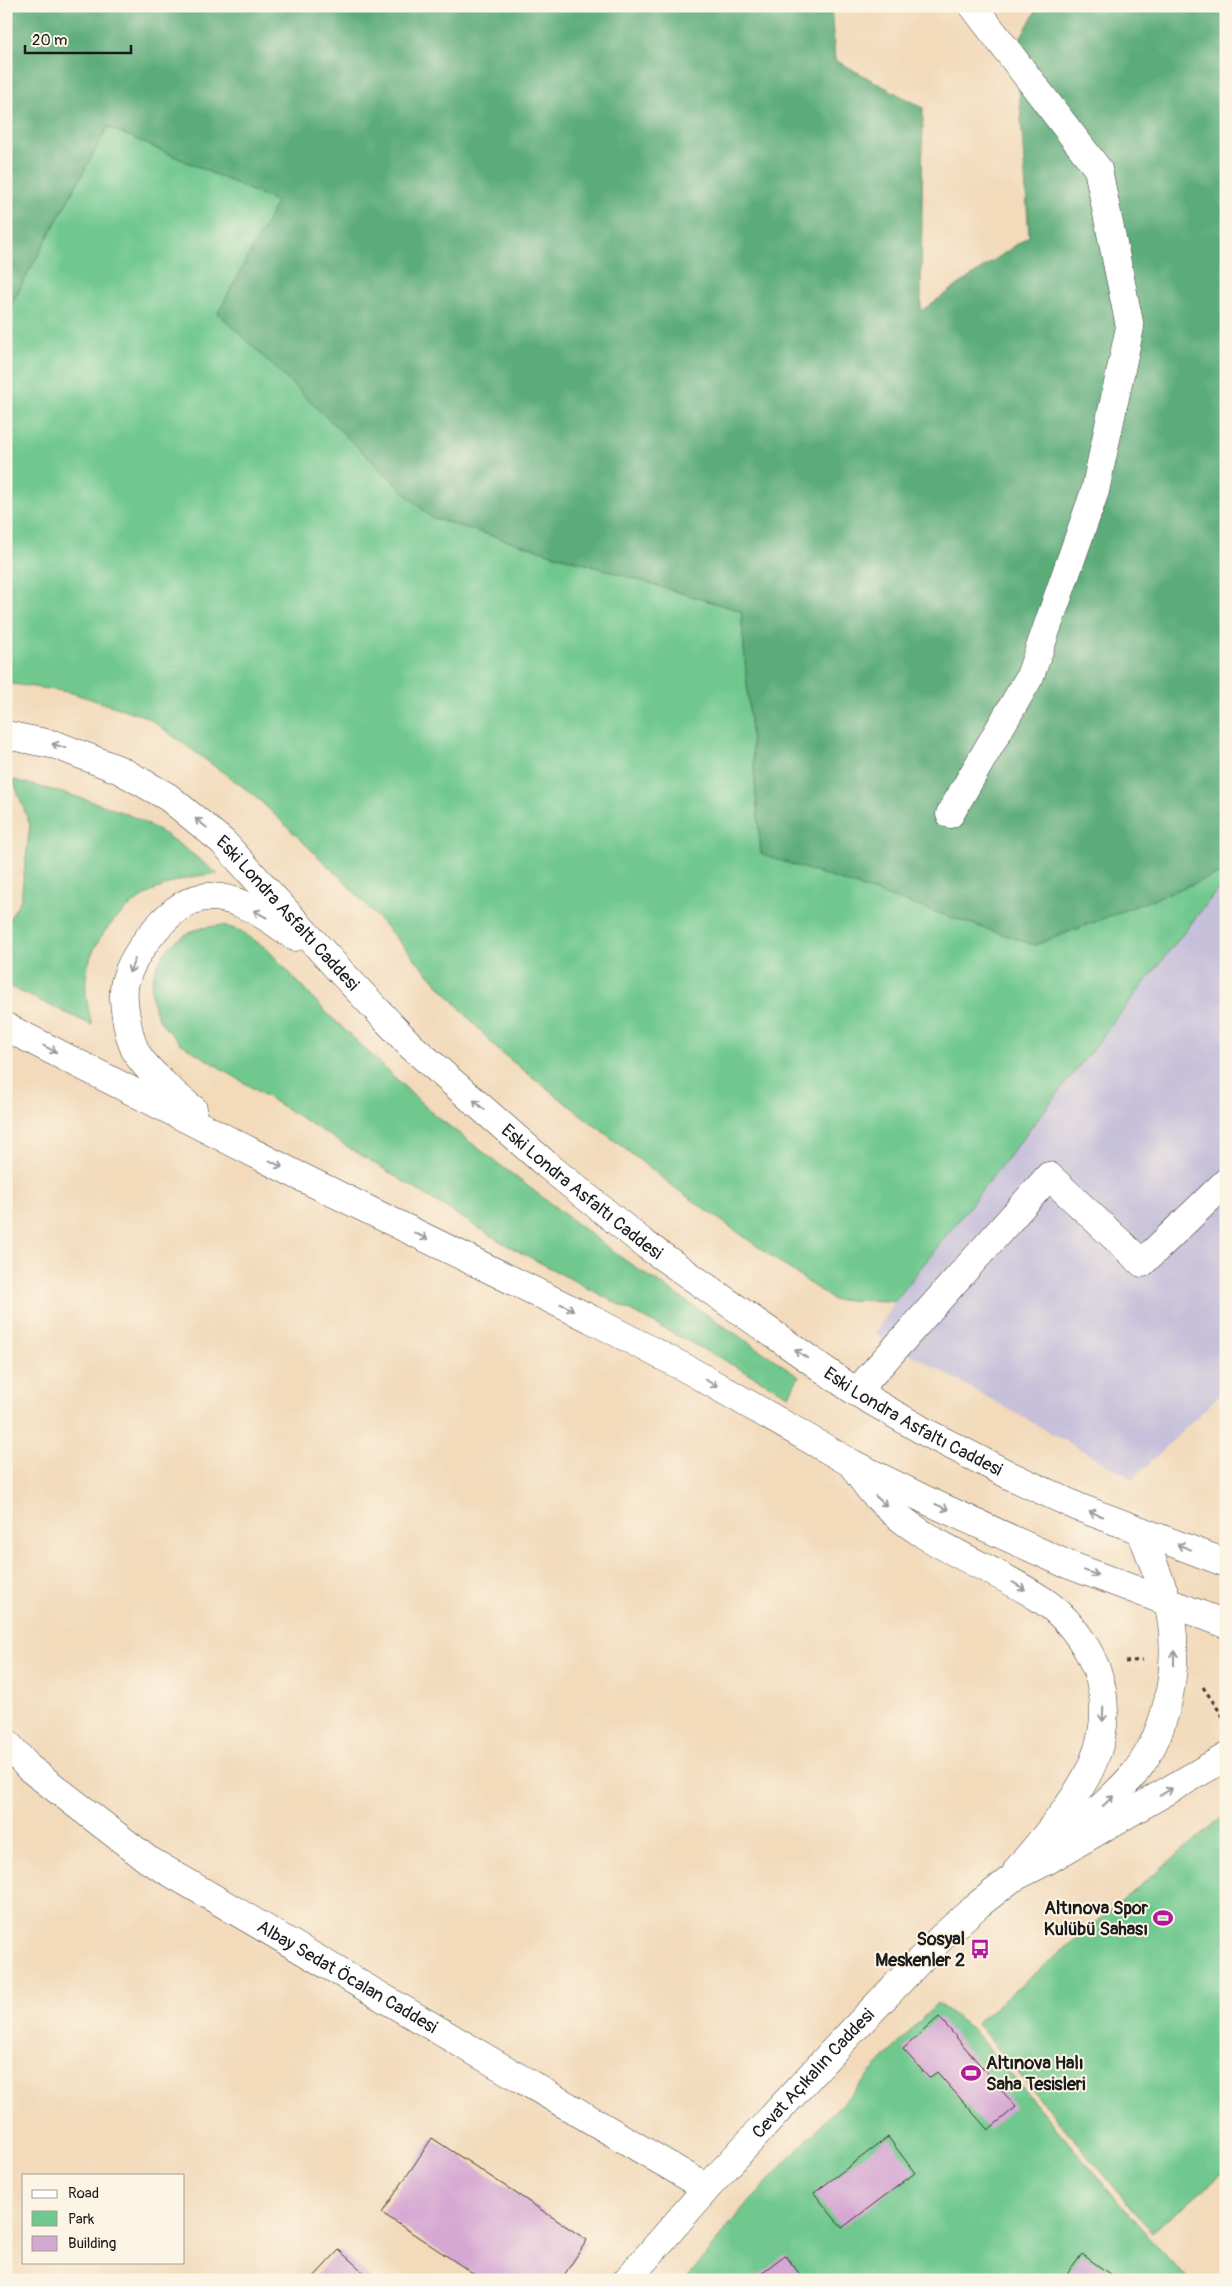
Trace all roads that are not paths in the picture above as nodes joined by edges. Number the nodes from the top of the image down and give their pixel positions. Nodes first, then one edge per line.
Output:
1 (972, 6) edge
2 (6, 735) edge
3 (950, 814) dead end
4 (342, 973) junction
5 (6, 1027) edge
6 (232, 1141) junction
7 (1226, 1182) edge
8 (856, 1392) junction
9 (851, 1463) junction
10 (1141, 1531) junction
11 (1226, 1563) edge
12 (1168, 1602) junction
13 (1226, 1624) edge
14 (6, 1742) edge
15 (1226, 1757) edge
16 (1048, 1860) junction
17 (1010, 1878) junction
18 (707, 2188) junction
19 (627, 2280) edge

1 - 3 main road
4 -> 2 main road, Eski Londra Asfaltı Caddesi
4 -> 6 main road
8 -> 4 main road, Eski Londra Asfaltı Caddesi
5 -> 6 main road
6 -> 9 main road
7 - 8 main road
10 -> 8 main road, Eski Londra Asfaltı Caddesi
9 -> 12 main road
9 -> 17 main road
11 -> 10 main road, Eski Londra Asfaltı Caddesi
10 - 12 main road
12 - 13 main road
16 -> 12 main road
14 - 18 main road, Albay Sedat Öcalan Caddesi
16 -> 15 main road
16 - 17 main road
17 - 18 main road, Cevat Açıkalın Caddesi
18 - 19 main road, Cevat Açıkalın Caddesi

